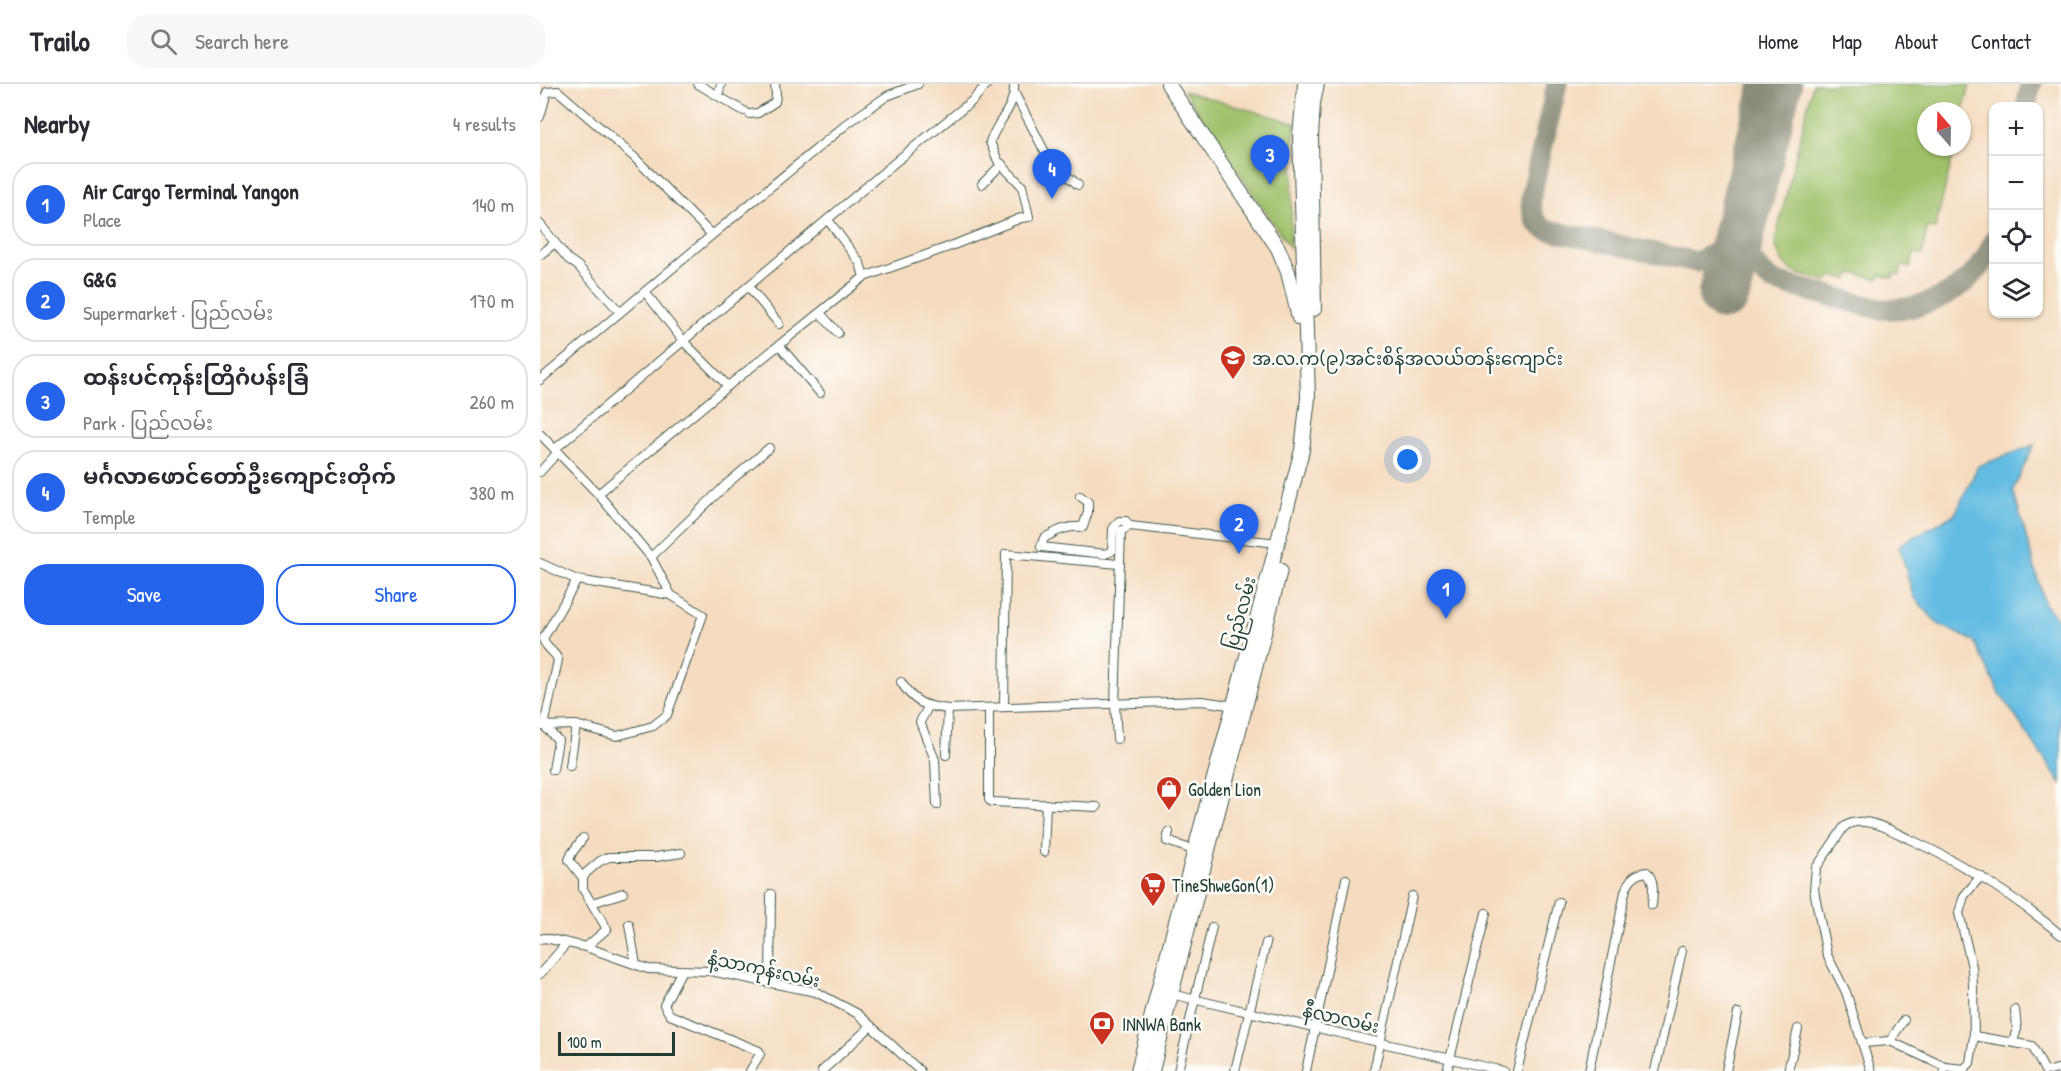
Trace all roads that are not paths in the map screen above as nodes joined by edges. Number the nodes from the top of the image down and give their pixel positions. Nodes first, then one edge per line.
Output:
1 (698, 84) edge
2 (721, 84) edge
3 (775, 84) edge
4 (918, 84) edge
5 (987, 84) edge
6 (1014, 84) edge
7 (1168, 84) edge
8 (1305, 84) edge
9 (1317, 84) edge
10 (559, 87) edge
11 (544, 93) edge
12 (1015, 94) junction
13 (718, 96) junction
14 (540, 117) edge
15 (1002, 165) junction
16 (982, 184) dead end
17 (1078, 185) dead end
18 (828, 220) junction
19 (540, 224) edge
20 (712, 235) junction
21 (555, 243) junction
22 (540, 255) edge
23 (864, 277) junction
24 (749, 287) junction
25 (645, 293) junction
26 (620, 312) junction
27 (820, 313) junction
28 (779, 324) dead end
29 (838, 333) dead end
30 (684, 342) junction
31 (780, 346) junction
32 (1306, 348) junction
33 (540, 380) edge
34 (728, 386) junction
35 (820, 393) dead end
36 (540, 434) edge
37 (769, 448) dead end
38 (557, 451) junction
39 (540, 472) edge
40 (598, 494) junction
41 (1080, 496) dead end
42 (1130, 526) junction
43 (1277, 543) junction
44 (651, 556) junction
45 (540, 563) edge
46 (1119, 564) junction
47 (577, 580) junction
48 (671, 595) junction
49 (901, 682) dead end
50 (1115, 704) junction
51 (1235, 706) junction
52 (928, 707) junction
53 (1004, 707) junction
54 (989, 708) junction
55 (948, 709) junction
56 (576, 725) junction
57 (542, 726) edge
58 (1117, 739) dead end
59 (946, 754) dead end
60 (570, 766) dead end
61 (553, 770) dead end
62 (1046, 804) junction
63 (937, 805) dead end
64 (1097, 807) dead end
65 (1169, 832) dead end
66 (583, 838) dead end
67 (1193, 850) junction
68 (1044, 852) dead end
69 (681, 853) dead end
70 (1981, 876) junction
71 (583, 878) junction
72 (1346, 879) dead end
73 (623, 893) dead end
74 (771, 894) dead end
75 (1412, 896) dead end
76 (1559, 902) dead end
77 (592, 903) junction
78 (1652, 905) dead end
79 (1486, 912) dead end
80 (629, 924) dead end
81 (1212, 927) dead end
82 (2061, 935) edge
83 (542, 936) edge
84 (567, 943) junction
85 (1266, 943) dead end
86 (586, 947) junction
87 (1682, 951) dead end
88 (636, 965) junction
89 (682, 970) junction
90 (540, 974) edge
91 (770, 982) junction
92 (1171, 994) junction
93 (1194, 999) junction
94 (2015, 1010) dead end
95 (1249, 1012) junction
96 (1738, 1013) dead end
97 (1904, 1020) dead end
98 (871, 1026) junction
99 (1316, 1027) junction
100 (1798, 1029) dead end
101 (1974, 1036) junction
102 (1890, 1041) junction
103 (2013, 1041) junction
104 (1381, 1042) junction
105 (1863, 1043) junction
106 (1449, 1059) junction
107 (2061, 1068) edge
108 (1945, 1069) edge
109 (750, 1071) edge
110 (822, 1071) edge
111 (920, 1071) edge
112 (1138, 1071) edge
113 (1152, 1071) edge
114 (1178, 1071) edge
115 (1235, 1071) edge
116 (1306, 1071) edge
117 (1374, 1071) edge
118 (1446, 1071) edge
119 (1503, 1071) edge
120 (1517, 1071) edge
121 (1589, 1071) edge
122 (1655, 1071) edge
123 (1726, 1071) edge
124 (1788, 1071) edge
125 (1871, 1071) edge
126 (2045, 1071) edge
127 (2050, 1071) edge

1 - 13 street
2 - 13 street
3 - 13 street
4 - 20 street
5 - 18 street
6 - 12 street
7 - 32 highway
8 - 32 highway, ပြည်လမ်း
9 - 92 highway, ပြည်လမ်း
10 - 11 street
10 - 20 street
11 - 14 street
12 - 15 street
12 - 17 street
15 - 16 street
15 - 23 street
18 - 23 street
18 - 24 street
19 - 21 street
20 - 25 street
21 - 22 street
21 - 26 street
23 - 27 street
24 - 28 street
24 - 30 street
25 - 26 street
25 - 30 street
26 - 33 street
27 - 29 street
27 - 31 street
30 - 34 street
30 - 38 street
31 - 34 street
31 - 35 street
32 - 43 highway, ပြည်လမ်း
34 - 40 street
36 - 38 street
37 - 44 street
38 - 39 street
38 - 40 street
40 - 44 street
41 - 42 street
42 - 43 street
42 - 46 street
43 - 51 highway, ပြည်လမ်း
44 - 48 street
45 - 47 street
46 - 50 street
46 - 53 street
47 - 48 street
47 - 57 street
48 - 56 street
49 - 52 street
50 - 51 street
50 - 53 street
50 - 58 street
51 - 67 highway, ပြည်လမ်း
52 - 55 street
52 - 63 street
53 - 54 street
54 - 55 street
54 - 62 street
55 - 59 street
56 - 57 street
56 - 60 street
57 - 61 street
62 - 64 street
62 - 68 street
65 - 67 street
66 - 71 street
67 - 112 highway, ပြည်လမ်း
69 - 71 street
70 - 82 street
70 - 101 street
70 - 105 street
71 - 77 street
72 - 99 street
73 - 77 street
74 - 91 street
75 - 104 street
76 - 120 street
77 - 86 street
78 - 121 street
79 - 106 street
80 - 88 street
81 - 93 street
83 - 84 street, နံ့သာကုန်းလမ်း
84 - 86 street, နံ့သာကုန်းလမ်း
84 - 90 street
85 - 95 street
86 - 88 street, နံ့သာကုန်းလမ်း
87 - 122 street
88 - 89 street, နံ့သာကုန်းလမ်း
89 - 91 street, နံ့သာကုန်းလမ်း
89 - 109 street
91 - 98 street, နံ့သာကုန်းလမ်း
92 - 93 street, နီလာလမ်း
92 - 113 highway, ပြည်လမ်း
93 - 95 street, နီလာလမ်း
93 - 114 street
94 - 103 street
95 - 99 street, နီလာလမ်း
95 - 115 street
96 - 123 street
97 - 102 street
98 - 110 street
98 - 111 street, နံ့သာကုန်းလမ်း
99 - 104 street, နီလာလမ်း
99 - 116 street
100 - 124 street
101 - 103 street
101 - 108 street
102 - 105 street
102 - 108 street
103 - 126 street
104 - 106 street, နီလာလမ်း
104 - 117 street
105 - 125 street
106 - 118 street
106 - 119 street, နီလာလမ်း
107 - 127 street

